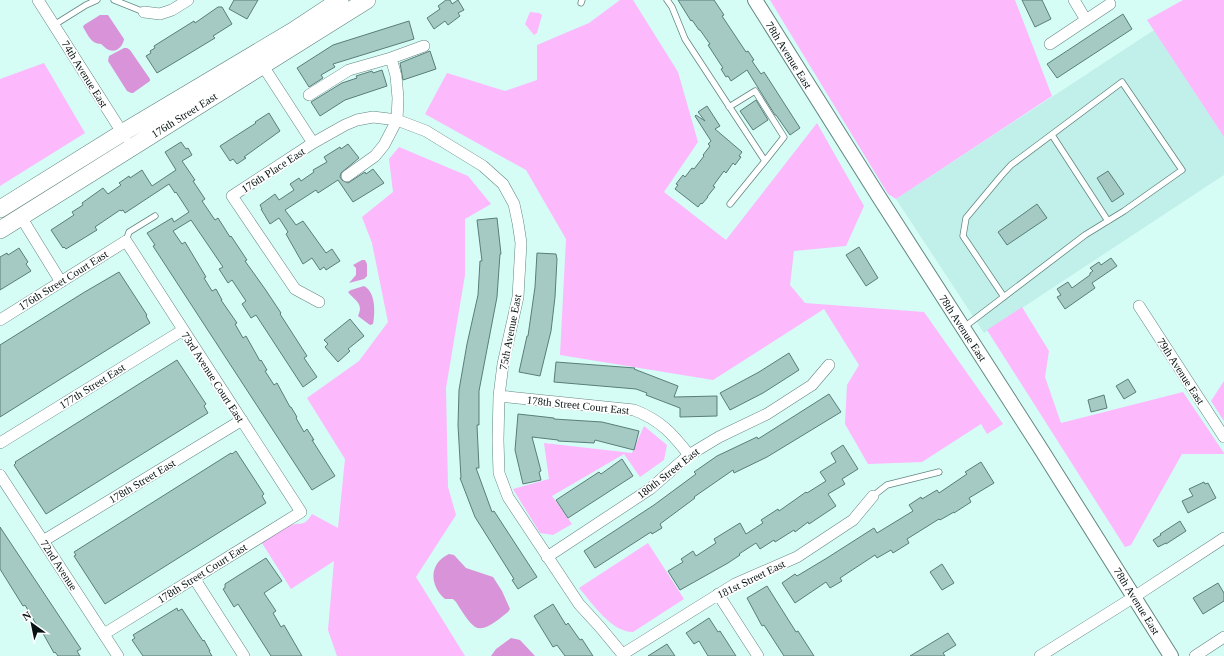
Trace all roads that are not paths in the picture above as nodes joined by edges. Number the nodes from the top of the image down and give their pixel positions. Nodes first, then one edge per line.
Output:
1 (38, 0) edge
2 (97, 0) edge
3 (114, 0) edge
4 (188, 0) edge
5 (340, 0) edge
6 (367, 0) edge
7 (667, 0) edge
8 (755, 0) edge
9 (1074, 0) edge
10 (1110, 4) dead end
11 (144, 12) joint
12 (1086, 20) junction
13 (54, 25) junction
14 (293, 31) junction
15 (1050, 44) dead end
16 (424, 46) dead end
17 (391, 58) junction
18 (263, 66) junction
19 (310, 95) dead end
20 (729, 107) junction
21 (397, 120) junction
22 (122, 133) junction
23 (1052, 135) junction
24 (313, 144) junction
25 (132, 148) junction
26 (765, 161) junction
27 (347, 176) dead end
28 (730, 204) dead end
29 (0, 210) edge
30 (155, 216) dead end
31 (21, 217) junction
32 (1108, 221) junction
33 (0, 230) edge
34 (126, 241) junction
35 (61, 282) junction
36 (1004, 296) junction
37 (319, 302) dead end
38 (1139, 306) dead end
39 (0, 320) edge
40 (963, 328) junction
41 (183, 330) junction
42 (829, 365) dead end
43 (499, 396) junction
44 (242, 420) junction
45 (1224, 437) edge
46 (0, 442) edge
47 (689, 455) junction
48 (939, 472) dead end
49 (0, 475) edge
50 (873, 496) joint
51 (301, 512) joint
52 (1224, 538) edge
53 (43, 541) junction
54 (547, 557) junction
55 (194, 578) junction
56 (718, 594) junction
57 (1134, 597) junction
58 (104, 634) junction
59 (1224, 637) edge
60 (623, 655) edge
61 (118, 656) edge
62 (244, 656) edge
63 (758, 656) edge
64 (1040, 656) edge
65 (1171, 656) edge
66 (1195, 656) edge

1 - 13 street, 74th Avenue East
2 - 13 lane
3 - 11 lane
4 - 11 street
5 - 14 main road, 176th Street East
6 - 18 main road, 176th Street East
7 - 20 lane
8 - 40 street, 78th Avenue East
9 - 12 street
10 - 12 street
12 - 15 street
13 - 22 street, 74th Avenue East
14 - 18 main road
14 - 22 main road, 176th Street East
16 - 17 street
17 - 19 street
17 - 21 street
18 - 24 street
18 - 25 main road, 176th Street East
20 - 26 lane
20 - 26 lane
21 - 24 street, 75th Avenue East
21 - 27 street
21 - 43 street, 75th Avenue East
22 - 25 street, 74th Avenue East
22 - 29 main road, 176th Street East
23 - 32 lane
23 - 32 lane
23 - 36 lane
24 - 37 street, 176th Place East
25 - 31 main road, 176th Street East
26 - 28 lane
30 - 34 lane
31 - 33 main road, 176th Street East
31 - 35 street
32 - 36 lane
34 - 35 street, 176th Street Court East
34 - 41 street, 73rd Avenue Court East
35 - 39 street, 176th Street Court East
36 - 40 lane
38 - 45 street, 79th Avenue East
40 - 57 street, 78th Avenue East
41 - 44 street, 73rd Avenue Court East
41 - 46 street, 177th Street East
42 - 47 street, 180th Street East
43 - 47 street, 178th Street Court East
43 - 54 street, 75th Avenue East
44 - 51 street, 73rd Avenue Court East
44 - 53 street, 178th Street East
47 - 54 street, 180th Street East
48 - 50 lane
49 - 53 street, 72nd Avenue
50 - 56 street, 181st Street East
51 - 55 street, 178th Street Court East
52 - 57 street
53 - 58 street, 72nd Avenue
54 - 60 street, 75th Avenue East
55 - 58 street, 178th Street Court East
55 - 62 street
56 - 60 street, 181st Street East
56 - 63 street
57 - 64 street
57 - 65 street, 78th Avenue East
58 - 61 street, 72nd Avenue
59 - 66 street

